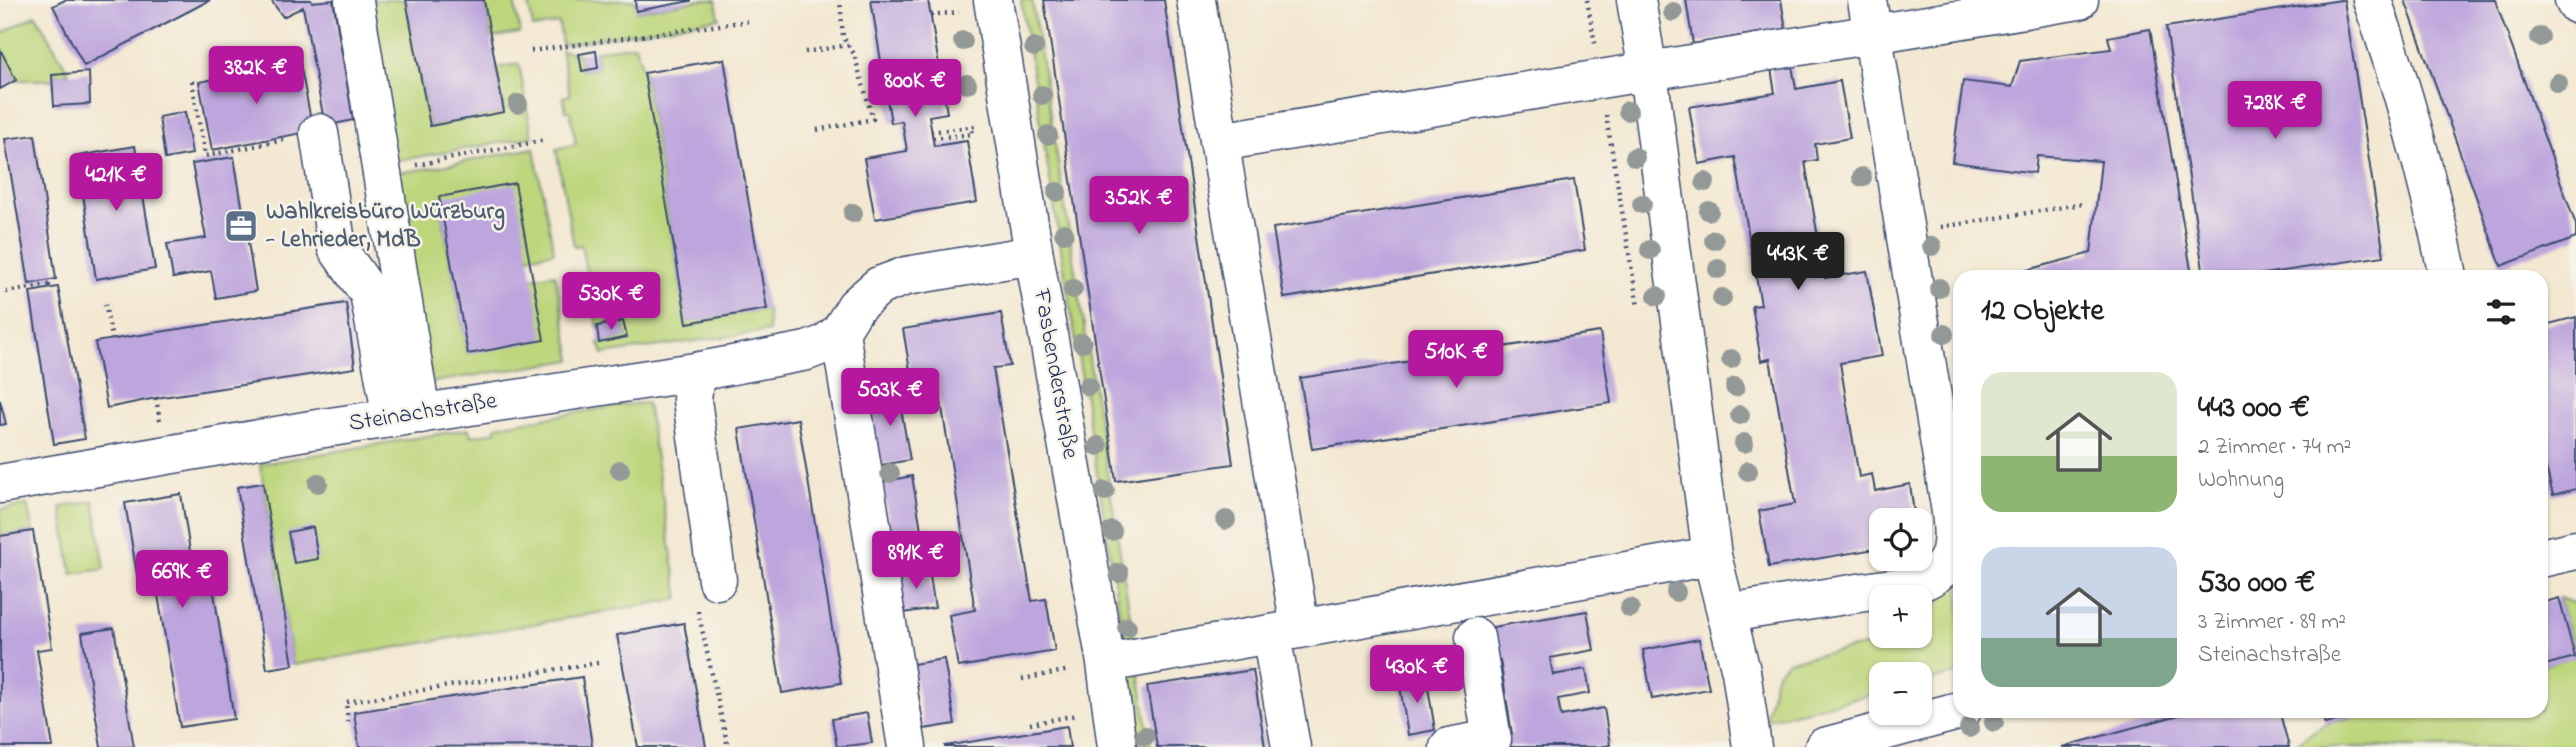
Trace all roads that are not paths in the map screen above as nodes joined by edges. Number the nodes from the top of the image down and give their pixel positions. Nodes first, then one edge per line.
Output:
1 (1196, 0) edge
2 (1636, 0) edge
3 (2079, 0) edge
4 (2372, 0) edge
5 (354, 1) edge
6 (980, 6) edge
7 (1870, 17) edge
8 (1647, 72) junction
9 (319, 134) road end
10 (1219, 142) junction
11 (1034, 255) junction
12 (2447, 270) edge
13 (841, 332) junction
14 (695, 372) junction
15 (406, 416) junction
16 (0, 484) edge
17 (1953, 528) edge
18 (1953, 542) edge
19 (2576, 550) edge
20 (1712, 556) junction
21 (2548, 556) edge
22 (707, 595) road end
23 (1727, 613) junction
24 (1285, 631) junction
25 (1475, 636) dead end
26 (1106, 663) junction
27 (1953, 712) edge
28 (906, 747) edge
29 (1117, 747) edge
30 (1291, 747) edge
31 (1449, 747) edge
32 (1752, 747) edge
33 (1824, 747) edge

1 - 10 street
2 - 8 street
3 - 7 street
4 - 12 street
5 - 15 street
6 - 11 street, Fasbenderstraße
7 - 8 street
7 - 17 street
8 - 10 street
8 - 20 street
9 - 15 street
10 - 24 street
11 - 13 street, Steinachstraße
11 - 26 street, Fasbenderstraße
13 - 14 street, Steinachstraße
13 - 28 street
14 - 15 street, Steinachstraße
14 - 22 street
15 - 16 street, Steinachstraße
18 - 23 street
19 - 21 street
20 - 23 street
20 - 24 street
23 - 32 street
24 - 26 street
24 - 30 street
25 - 31 street
26 - 29 street, Fasbenderstraße
27 - 33 street

